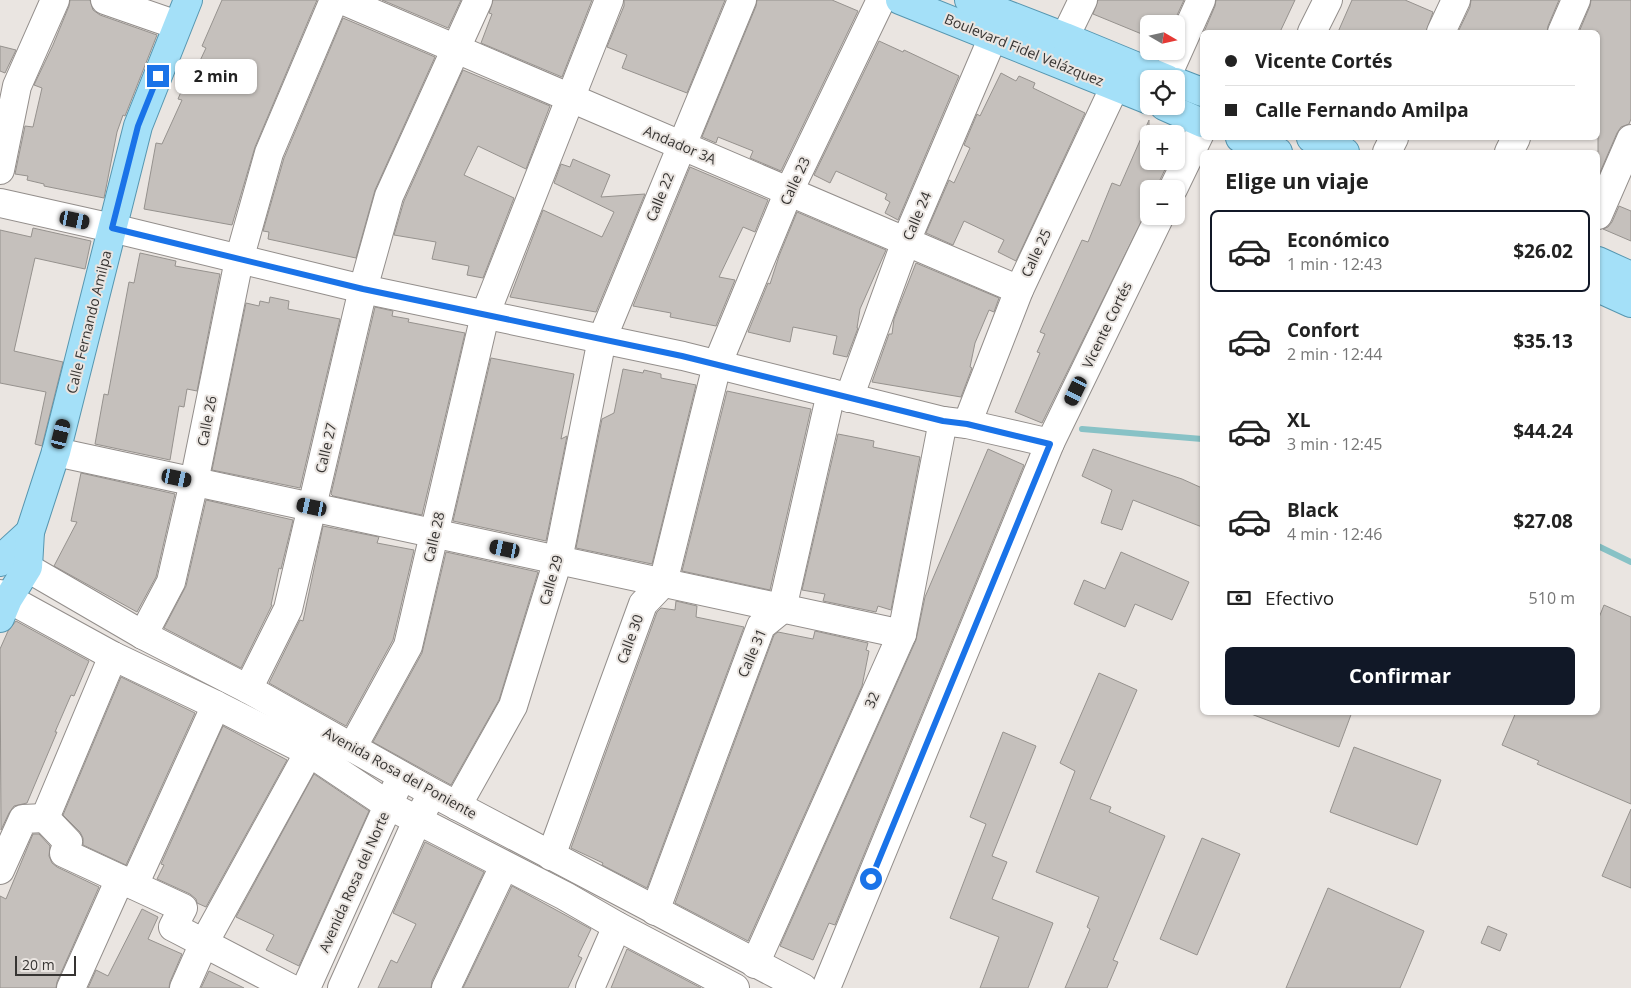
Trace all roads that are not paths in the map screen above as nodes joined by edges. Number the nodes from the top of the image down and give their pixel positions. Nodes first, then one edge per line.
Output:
1 (55, 0) edge
2 (105, 0) edge
3 (188, 0) edge
4 (334, 0) edge
5 (342, 0) edge
6 (478, 0) edge
7 (609, 0) edge
8 (742, 0) edge
9 (880, 0) edge
10 (900, 0) edge
11 (969, 0) edge
12 (1083, 0) edge
13 (1201, 0) edge
14 (1328, 0) edge
15 (1456, 0) edge
16 (1576, 0) edge
17 (177, 25) junction
18 (1313, 30) edge
19 (1442, 30) edge
20 (1563, 30) edge
21 (1065, 36) junction
22 (993, 37) junction
23 (456, 49) junction
24 (1145, 70) edge
25 (1170, 70) edge
26 (1185, 85) edge
27 (1115, 86) junction
28 (1200, 91) edge
29 (1140, 96) edge
30 (570, 98) junction
31 (1184, 115) edge
32 (1200, 122) edge
33 (1200, 133) edge
34 (1631, 139) edge
35 (1245, 140) edge
36 (1315, 140) edge
37 (682, 145) junction
38 (1273, 150) edge
39 (1340, 150) edge
40 (0, 170) edge
41 (1177, 180) edge
42 (789, 191) junction
43 (0, 203) edge
44 (1600, 210) edge
45 (1156, 225) edge
46 (112, 228) junction
47 (906, 241) junction
48 (239, 260) junction
49 (1600, 263) edge
50 (1631, 276) edge
51 (363, 289) junction
52 (1600, 289) edge
53 (1019, 290) junction
54 (1631, 303) edge
55 (485, 315) junction
56 (602, 339) junction
57 (717, 365) junction
58 (840, 395) junction
59 (955, 423) junction
60 (1050, 444) junction
61 (56, 452) junction
62 (194, 482) junction
63 (312, 507) junction
64 (435, 534) junction
65 (8, 559) edge
66 (558, 560) junction
67 (663, 583) junction
68 (3, 604) edge
69 (782, 609) junction
70 (902, 634) junction
71 (143, 635) junction
72 (113, 656) junction
73 (248, 689) junction
74 (216, 705) junction
75 (352, 748) junction
76 (309, 752) junction
77 (402, 776) junction
78 (433, 793) junction
79 (388, 805) junction
80 (457, 806) junction
81 (45, 818) junction
82 (417, 821) junction
83 (551, 856) junction
84 (504, 866) junction
85 (0, 870) edge
86 (127, 882) junction
87 (655, 911) junction
88 (617, 926) junction
89 (204, 943) junction
90 (754, 964) junction
91 (71, 988) edge
92 (184, 988) edge
93 (290, 988) edge
94 (306, 988) edge
95 (342, 988) edge
96 (446, 988) edge
97 (590, 988) edge
98 (735, 988) edge
99 (803, 988) edge
100 (826, 988) edge

1 - 40 street
2 - 17 street
3 - 17 main road, Calle Fernando Amilpa
4 - 48 street, Calle 26
5 - 23 street, Andador 3A
6 - 23 street, Calle 27
7 - 30 street, Calle 28
8 - 37 street, Calle 22
9 - 42 street, Calle 23
10 - 22 main road, Boulevard Fidel Velázquez
11 - 21 main road, Boulevard Fidel Velázquez
12 - 21 street
13 - 25 street
14 - 18 street
15 - 19 street
16 - 20 street
17 - 46 main road, Calle Fernando Amilpa
21 - 24 main road, Boulevard Fidel Velázquez
22 - 27 main road, Boulevard Fidel Velázquez
22 - 47 street, Calle 24
23 - 30 street, Andador 3A
23 - 51 street, Calle 27
26 - 28 main road
27 - 29 main road, Boulevard Fidel Velázquez
27 - 53 street, Calle 25
30 - 37 street, Andador 3A
30 - 55 street, Calle 28
31 - 32 main road
33 - 41 street
34 - 44 street
35 - 38 main road
36 - 39 main road
37 - 42 street, Andador 3A
37 - 56 street, Calle 22
42 - 47 street, Andador 3A
42 - 57 street, Calle 23
43 - 46 street
45 - 60 street, Vicente Cortés
46 - 48 street
46 - 61 main road, Calle Fernando Amilpa
47 - 53 street, Andador 3A
47 - 58 street, Calle 24
48 - 51 street
48 - 62 street, Calle 26
49 - 50 main road
51 - 55 street
51 - 63 street, Calle 27
52 - 54 main road
53 - 59 street, Calle 25
55 - 56 street
55 - 64 street, Calle 28
56 - 57 street
56 - 66 street, Calle 29
57 - 58 street
57 - 67 street
58 - 59 street
58 - 69 street
59 - 60 street
59 - 70 street, 32
60 - 100 street, Vicente Cortés
61 - 62 street
61 - 65 main road, Calle Fernando Amilpa
62 - 63 street
62 - 71 street, Calle 26
63 - 64 street
63 - 73 street, Calle 27
64 - 66 street
64 - 75 street, Calle 28
65 - 68 main road, Calle Fernando Amilpa
65 - 71 street, Avenida Rosa del Poniente
66 - 67 street
66 - 80 street, Calle 29
67 - 69 street
67 - 83 street, Calle 30
68 - 72 street, Avenida Rosa del Poniente
69 - 70 street
69 - 87 street, Calle 31
70 - 90 street, 32
71 - 73 street, Avenida Rosa del Poniente
72 - 74 street, Avenida Rosa del Poniente
72 - 81 street
73 - 75 street, Avenida Rosa del Poniente
74 - 76 street, Avenida Rosa del Poniente
74 - 86 street
75 - 77 street, Avenida Rosa del Poniente
76 - 79 street, Avenida Rosa del Poniente
76 - 89 street
77 - 78 street, Avenida Rosa del Poniente
77 - 79 street, Avenida Rosa del Norte
78 - 80 street, Avenida Rosa del Poniente
78 - 82 street
79 - 82 street, Avenida Rosa del Poniente
79 - 94 street, Avenida Rosa del Norte
80 - 83 street, Avenida Rosa del Poniente
81 - 85 street
81 - 86 street
82 - 84 street, Avenida Rosa del Poniente
82 - 95 street
83 - 87 street, Avenida Rosa del Poniente
84 - 88 street, Avenida Rosa del Poniente
84 - 96 street
86 - 89 street
86 - 91 street
87 - 90 street, Avenida Rosa del Poniente
88 - 97 street
88 - 98 street, Avenida Rosa del Poniente
89 - 92 street
89 - 93 street
90 - 99 street, Avenida Rosa del Poniente

